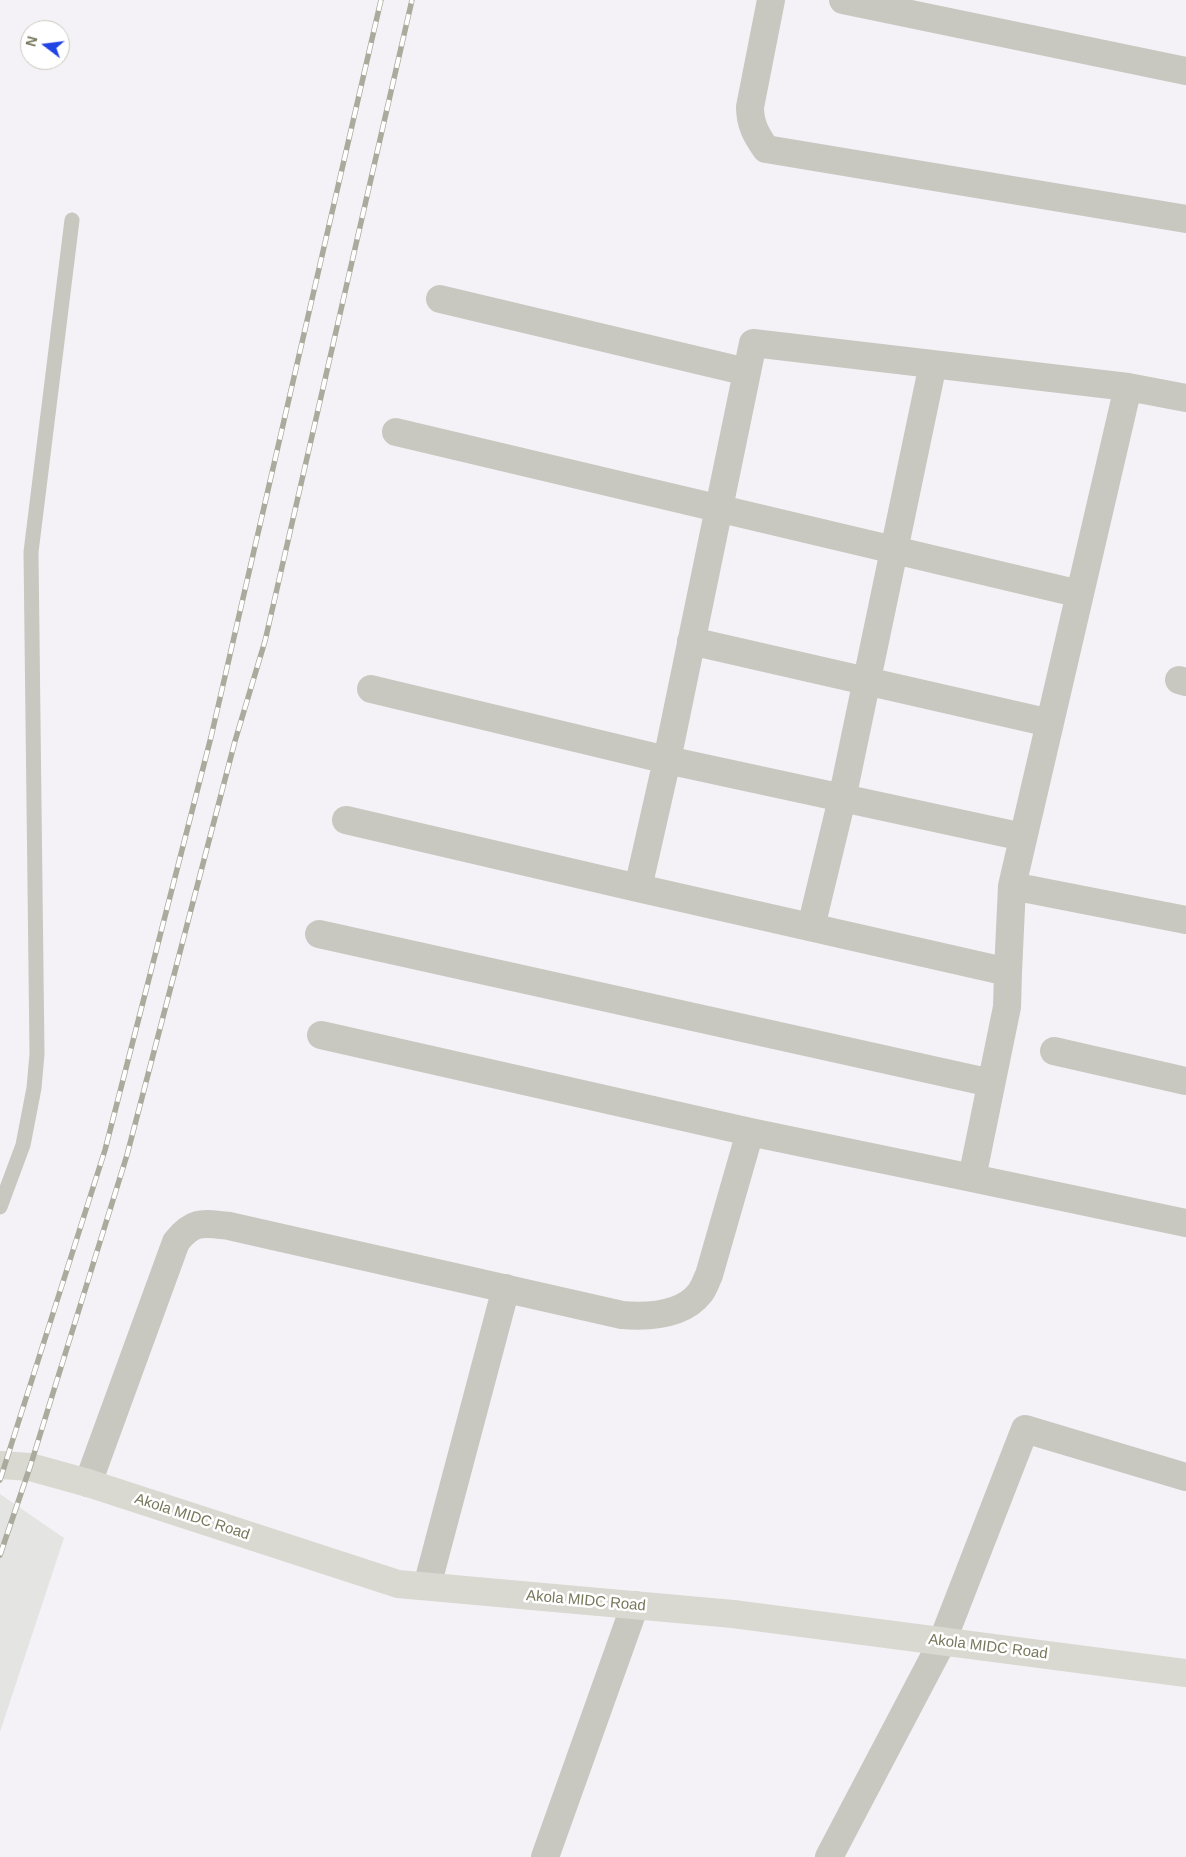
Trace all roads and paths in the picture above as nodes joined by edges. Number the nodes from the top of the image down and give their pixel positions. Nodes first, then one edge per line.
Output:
1 (771, 0) edge
2 (843, 0) edge
3 (1186, 71) edge
4 (1186, 219) edge
5 (72, 220) dead end
6 (440, 299) dead end
7 (933, 364) junction
8 (747, 372) junction
9 (1128, 386) junction
10 (1186, 398) edge
11 (396, 432) dead end
12 (718, 509) junction
13 (895, 550) junction
14 (1080, 594) junction
15 (691, 641) junction
16 (867, 682) junction
17 (371, 689) dead end
18 (1050, 723) junction
19 (667, 760) junction
20 (842, 799) junction
21 (346, 820) dead end
22 (1023, 837) junction
23 (1012, 886) junction
24 (638, 888) junction
25 (1186, 920) edge
26 (811, 927) junction
27 (319, 934) dead end
28 (1008, 972) junction
29 (321, 1035) dead end
30 (1054, 1051) dead end
31 (1186, 1081) edge
32 (991, 1082) junction
33 (750, 1132) junction
34 (972, 1178) junction
35 (0, 1207) edge
36 (1186, 1222) edge
37 (506, 1288) junction
38 (0, 1465) edge
39 (1186, 1477) edge
40 (88, 1483) junction
41 (426, 1586) junction
42 (635, 1605) junction
43 (942, 1642) junction
44 (1186, 1673) edge
45 (545, 1857) edge
46 (829, 1857) edge

1 - 4 street
2 - 3 street
5 - 35 lane
6 - 8 street
7 - 8 street
7 - 9 street
7 - 13 street
8 - 12 street
9 - 10 street
9 - 14 street
11 - 12 street
12 - 13 street
12 - 15 street
13 - 14 street
13 - 16 street
14 - 18 street
15 - 16 street
15 - 19 street
16 - 18 street
16 - 20 street
17 - 19 street
18 - 22 street
19 - 20 street
19 - 24 street
20 - 22 street
20 - 26 street
21 - 24 street
22 - 23 street
23 - 25 street
23 - 28 street
24 - 26 street
26 - 28 street
27 - 32 street
28 - 32 street
29 - 33 street
30 - 31 street
32 - 34 street
33 - 34 street
33 - 37 street
34 - 36 street
37 - 40 street
37 - 41 street
38 - 40 street, Akola MIDC Road
39 - 43 street
40 - 41 street, Akola MIDC Road
41 - 42 street, Akola MIDC Road
42 - 43 street, Akola MIDC Road
42 - 45 street
43 - 44 street, Akola MIDC Road
43 - 46 street

